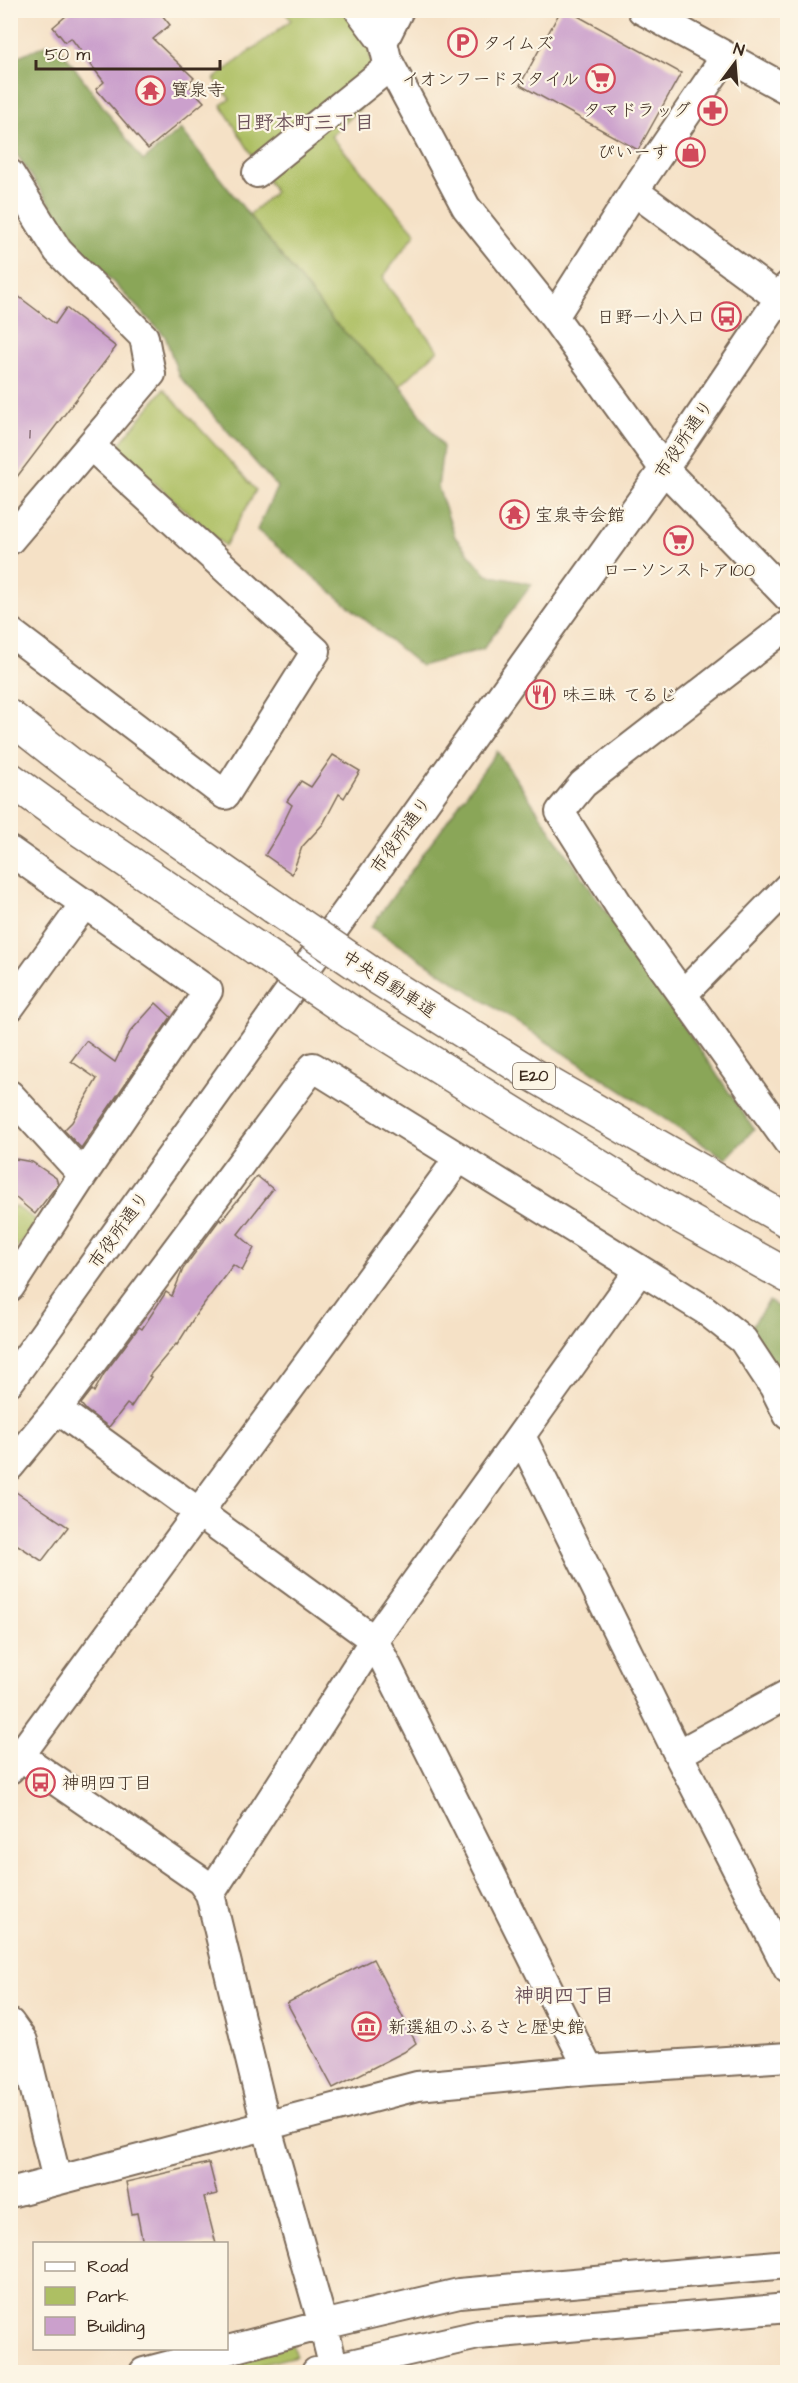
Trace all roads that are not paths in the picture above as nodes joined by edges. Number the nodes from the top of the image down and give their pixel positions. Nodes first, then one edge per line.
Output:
1 (359, 10) edge
2 (399, 10) edge
3 (642, 10) edge
4 (387, 54) junction
5 (726, 56) junction
6 (788, 90) edge
7 (257, 173) dead end
8 (10, 174) edge
9 (634, 191) junction
10 (783, 292) edge
11 (554, 316) junction
12 (91, 446) junction
13 (664, 469) junction
14 (10, 540) edge
15 (788, 597) edge
16 (788, 625) edge
17 (10, 632) edge
18 (10, 717) edge
19 (10, 778) edge
20 (10, 851) edge
21 (788, 887) edge
22 (85, 903) junction
23 (683, 994) junction
24 (10, 1007) edge
25 (10, 1095) edge
26 (788, 1142) edge
27 (459, 1158) junction
28 (83, 1174) junction
29 (788, 1221) edge
30 (639, 1271) junction
31 (788, 1276) edge
32 (10, 1287) edge
33 (10, 1381) edge
34 (57, 1409) junction
35 (788, 1415) edge
36 (521, 1436) junction
37 (10, 1466) edge
38 (200, 1511) junction
39 (374, 1640) junction
40 (788, 1694) edge
41 (678, 1754) junction
42 (14, 1758) edge
43 (210, 1894) junction
44 (788, 1969) edge
45 (10, 2023) edge
46 (788, 2057) edge
47 (590, 2070) junction
48 (266, 2125) junction
49 (57, 2180) junction
50 (10, 2193) edge
51 (788, 2264) edge
52 (788, 2308) edge
53 (323, 2325) junction
54 (328, 2371) edge
55 (144, 2373) edge

1 - 4 street
2 - 4 street
3 - 5 street
4 - 7 street
4 - 11 street
5 - 6 street
5 - 9 street
8 - 12 street
9 - 10 street
9 - 11 street
10 - 13 street, 市役所通り
11 - 13 street
12 - 14 street
12 - 17 street
13 - 15 street
13 - 33 street, 市役所通り
16 - 23 street
18 - 29 highway, 中央自動車道 / E20, bridge
19 - 31 highway, E20, bridge
20 - 22 street
21 - 23 street
22 - 24 street
22 - 28 street
23 - 26 street
25 - 28 street
27 - 30 street
27 - 34 street
27 - 38 street
28 - 32 street
30 - 35 street
30 - 36 street
34 - 37 street
34 - 38 street
36 - 39 street
36 - 41 street
38 - 39 street
38 - 42 street
39 - 43 street
39 - 47 street
40 - 41 street
41 - 44 street
42 - 43 street
43 - 48 street
45 - 49 street
46 - 47 street
47 - 48 street
48 - 49 street
48 - 53 street
49 - 50 street
51 - 53 street
52 - 54 street
53 - 54 street
53 - 55 street

